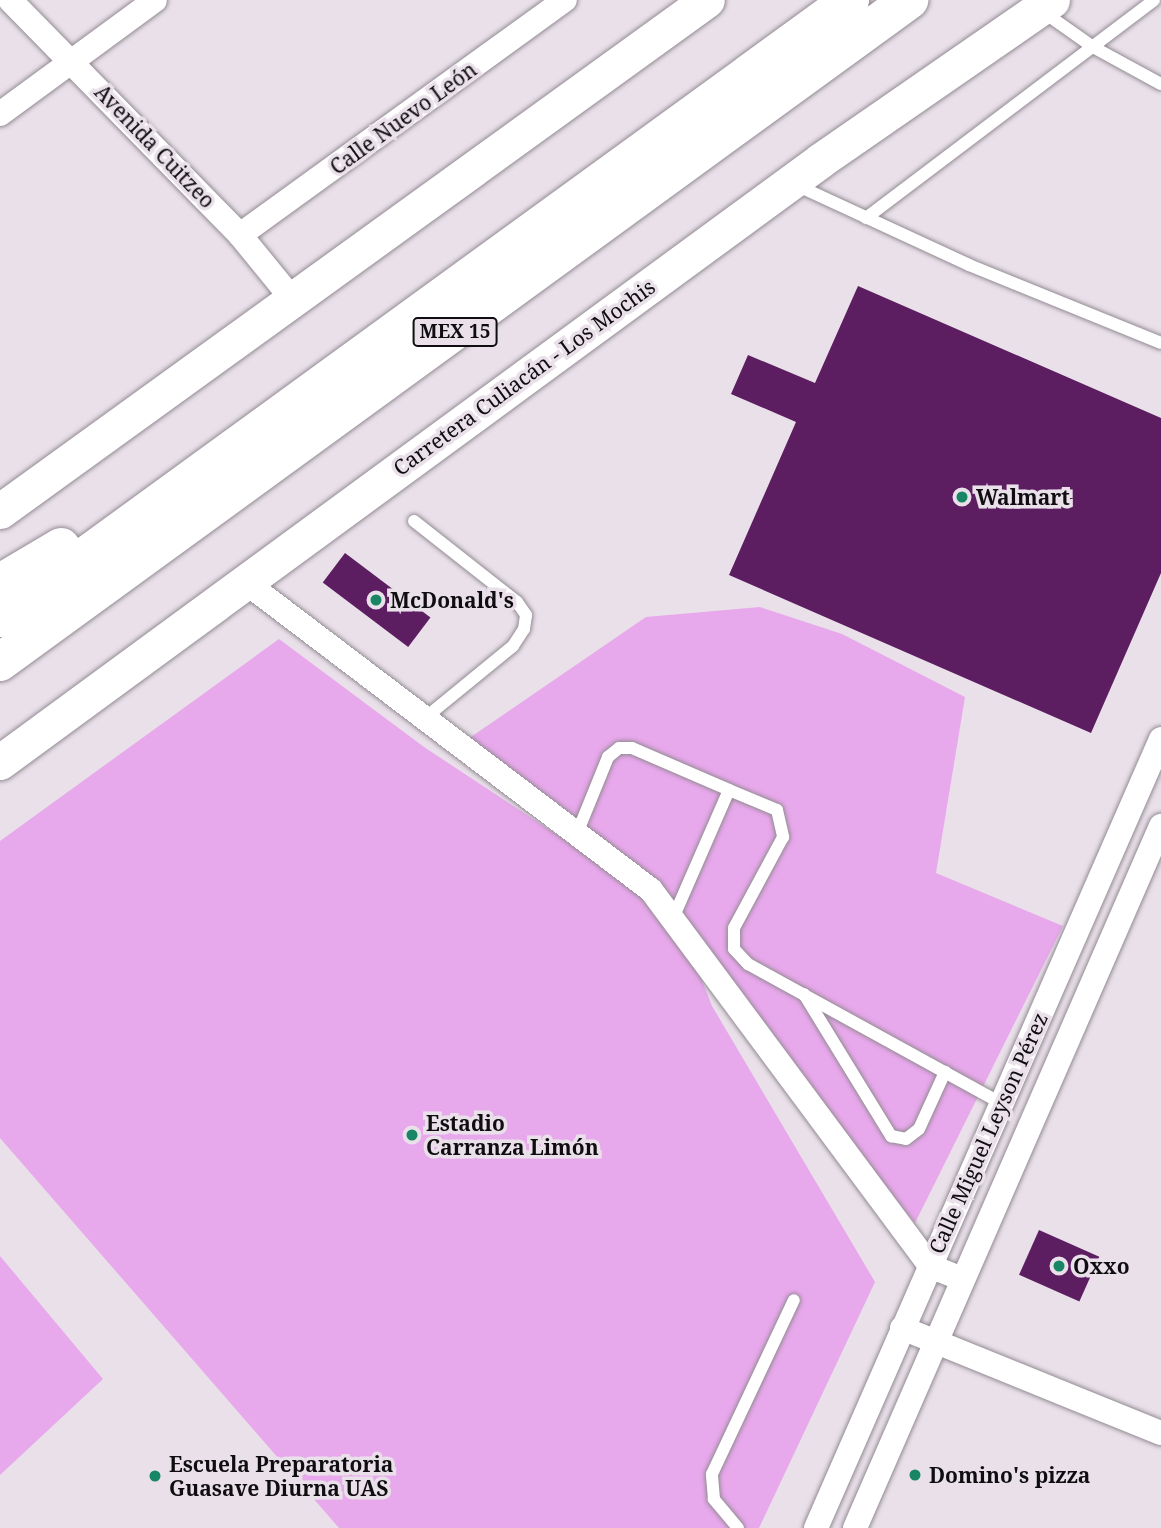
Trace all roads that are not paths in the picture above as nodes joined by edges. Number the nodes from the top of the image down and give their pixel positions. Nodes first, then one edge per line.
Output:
1 (10, 0) edge
2 (155, 0) edge
3 (565, 0) edge
4 (706, 0) edge
5 (850, 0) edge
6 (909, 0) edge
7 (1154, 0) edge
8 (1046, 5) edge
9 (1093, 47) junction
10 (72, 60) junction
11 (1161, 84) edge
12 (0, 114) edge
13 (790, 183) junction
14 (866, 218) junction
15 (240, 236) junction
16 (293, 300) junction
17 (1161, 343) edge
18 (321, 409) junction
19 (0, 512) edge
20 (414, 521) dead end
21 (244, 581) junction
22 (0, 583) edge
23 (0, 618) edge
24 (0, 662) edge
25 (0, 691) edge
26 (425, 718) junction
27 (1161, 739) edge
28 (0, 762) edge
29 (729, 790) junction
30 (1161, 826) edge
31 (578, 831) junction
32 (674, 916) junction
33 (804, 994) junction
34 (945, 1072) junction
35 (1001, 1103) junction
36 (930, 1266) junction
37 (962, 1279) junction
38 (794, 1300) dead end
39 (902, 1328) junction
40 (934, 1341) junction
41 (1161, 1433) edge
42 (738, 1528) edge
43 (816, 1528) edge
44 (855, 1528) edge

1 - 10 street, Avenida Cuitzeo
2 - 10 street
3 - 15 street, Calle Nuevo León
4 - 16 main road
5 - 18 highway, MEX 15
6 - 18 highway, MEX 15
7 - 9 lane
8 - 9 lane
8 - 13 main road, Carretera Culiacán - Los Mochis
9 - 11 lane
9 - 14 lane
10 - 12 street
10 - 15 street, Avenida Cuitzeo
13 - 14 lane
13 - 21 main road, Carretera Culiacán - Los Mochis
14 - 17 lane
15 - 16 street, Avenida Cuitzeo
16 - 19 main road
18 - 22 highway
18 - 23 highway, MEX 15
18 - 24 highway, MEX 15
18 - 25 highway
20 - 26 lane
21 - 26 street
21 - 28 main road, Carretera Culiacán - Los Mochis
26 - 31 street
27 - 35 street, Calle Miguel Leyson Pérez
29 - 31 lane
29 - 32 lane
29 - 33 lane
30 - 37 street, Calle Miguel Leyson Pérez
31 - 32 street
32 - 36 street
33 - 34 lane
33 - 34 lane
34 - 35 lane
35 - 36 street, Calle Miguel Leyson Pérez
36 - 37 street
36 - 39 street, Calle Miguel Leyson Pérez
37 - 40 street, Calle Miguel Leyson Pérez
38 - 42 lane
39 - 40 street
39 - 43 street, Calle Miguel Leyson Pérez
40 - 41 street
40 - 44 street, Calle Miguel Leyson Pérez

